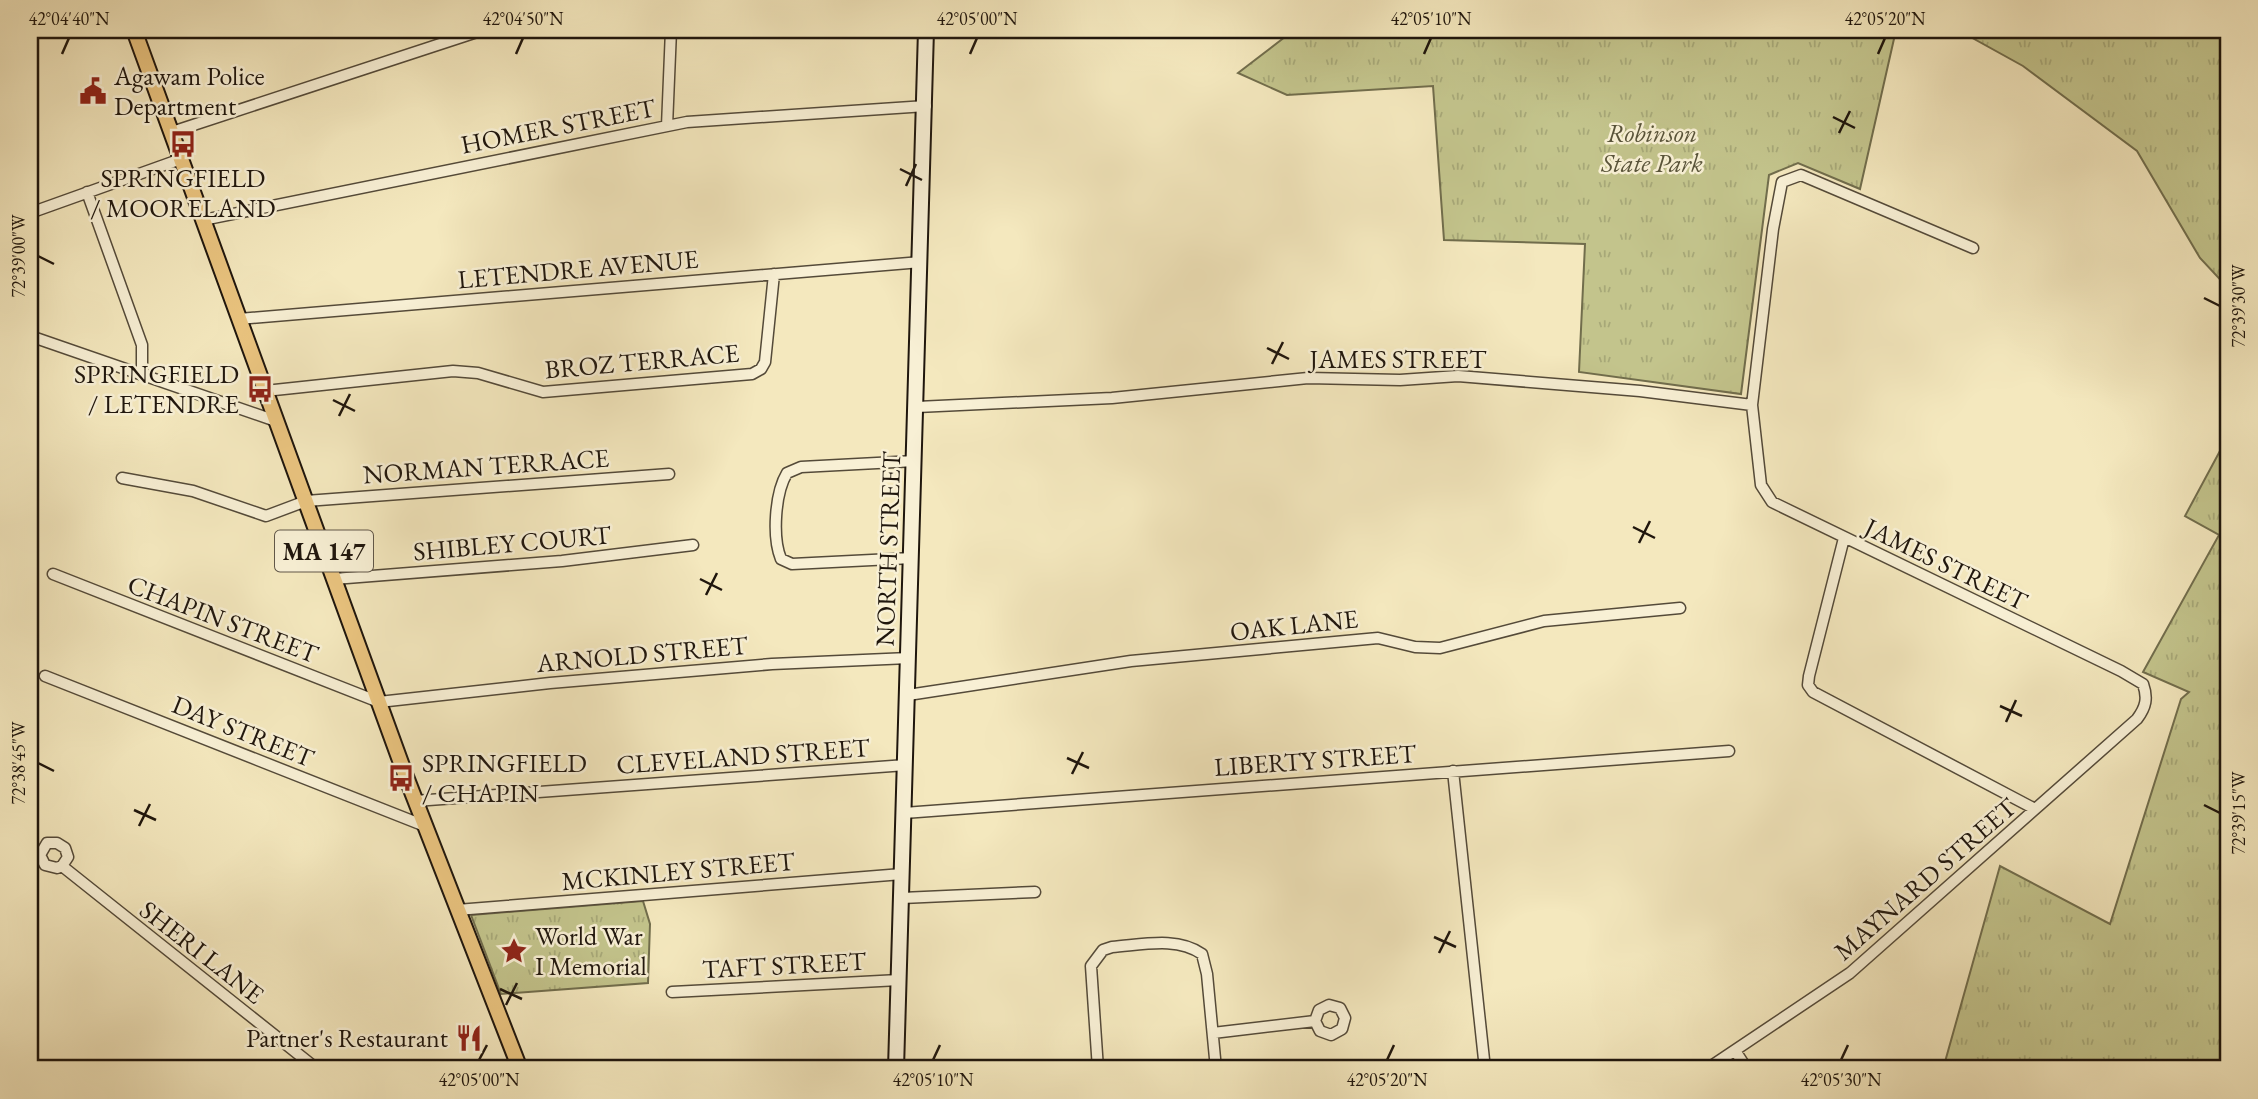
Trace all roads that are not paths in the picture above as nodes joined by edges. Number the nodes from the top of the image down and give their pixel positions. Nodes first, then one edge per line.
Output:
1 (134, 30) edge
2 (482, 30) edge
3 (671, 30) edge
4 (926, 30) edge
5 (926, 106) junction
6 (667, 126) junction
7 (172, 132) junction
8 (181, 159) junction
9 (87, 192) junction
10 (30, 213) edge
11 (203, 220) junction
12 (1973, 248) dead end
13 (921, 262) junction
14 (774, 274) junction
15 (239, 319) junction
16 (30, 336) edge
17 (142, 375) junction
18 (265, 390) junction
19 (1752, 405) junction
20 (917, 407) junction
21 (276, 421) junction
22 (915, 461) junction
23 (669, 474) dead end
24 (122, 478) dead end
25 (306, 502) junction
26 (1844, 538) junction
27 (693, 545) dead end
28 (912, 558) junction
29 (53, 574) dead end
30 (334, 579) junction
31 (1680, 608) dead end
32 (909, 658) junction
33 (44, 676) dead end
34 (908, 695) junction
35 (2147, 696) joint
36 (379, 702) junction
37 (1729, 751) dead end
38 (906, 765) junction
39 (1453, 771) junction
40 (415, 801) junction
41 (2035, 809) junction
42 (904, 813) junction
43 (425, 826) junction
44 (62, 866) dead end
45 (902, 874) junction
46 (1035, 892) dead end
47 (902, 898) junction
48 (457, 910) junction
49 (899, 980) junction
50 (672, 992) dead end
51 (1315, 1021) dead end
52 (1213, 1033) junction
53 (1735, 1052) junction
54 (317, 1069) edge
55 (520, 1069) edge
56 (897, 1069) edge
57 (1098, 1069) edge
58 (1216, 1069) edge
59 (1485, 1069) edge
60 (1707, 1069) edge
61 (1747, 1069) edge

1 - 7 main road, MA 147
2 - 7 street
3 - 6 street
4 - 5 main road, NORTH STREET
5 - 6 street, HOMER STREET
5 - 13 main road, NORTH STREET
6 - 11 street, HOMER STREET
7 - 8 main road, MA 147
8 - 9 street
8 - 11 main road, MA 147
9 - 10 street
9 - 17 street
11 - 15 main road, MA 147
12 - 19 street, JAMES STREET
13 - 14 street, LETENDRE AVENUE
13 - 20 main road, NORTH STREET
14 - 15 street, LETENDRE AVENUE
14 - 18 street, BROZ TERRACE
15 - 18 main road, MA 147
16 - 17 street
17 - 21 street
18 - 21 main road, MA 147
19 - 20 street, JAMES STREET
19 - 26 street, JAMES STREET
20 - 22 main road, NORTH STREET
21 - 25 main road, MA 147
22 - 28 main road, NORTH STREET
22 - 28 street
23 - 25 street, NORMAN TERRACE
24 - 25 street, NORMAN TERRACE
25 - 30 main road, MA 147
26 - 35 street, JAMES STREET
26 - 41 street
27 - 30 street, SHIBLEY COURT
28 - 32 main road, NORTH STREET
29 - 36 street, CHAPIN STREET
30 - 36 main road, MA 147
31 - 34 street, OAK LANE
32 - 34 main road, NORTH STREET
32 - 36 street, ARNOLD STREET
33 - 43 street, DAY STREET
34 - 38 main road, NORTH STREET
35 - 41 street, MAYNARD STREET
36 - 40 main road, MA 147
37 - 39 street, LIBERTY STREET
38 - 40 street, CLEVELAND STREET
38 - 42 main road, NORTH STREET
39 - 42 street, LIBERTY STREET
39 - 59 street
40 - 43 main road, MA 147
41 - 53 street, MAYNARD STREET
42 - 45 main road, NORTH STREET
43 - 48 main road, MA 147
44 - 54 street, SHERI LANE
45 - 47 main road, NORTH STREET
45 - 48 street, MCKINLEY STREET
46 - 47 street
47 - 49 main road, NORTH STREET
48 - 55 main road, MA 147
49 - 50 street, TAFT STREET
49 - 56 main road, NORTH STREET
51 - 52 street
52 - 57 street
52 - 58 street
53 - 60 street, MAYNARD STREET
53 - 61 street

